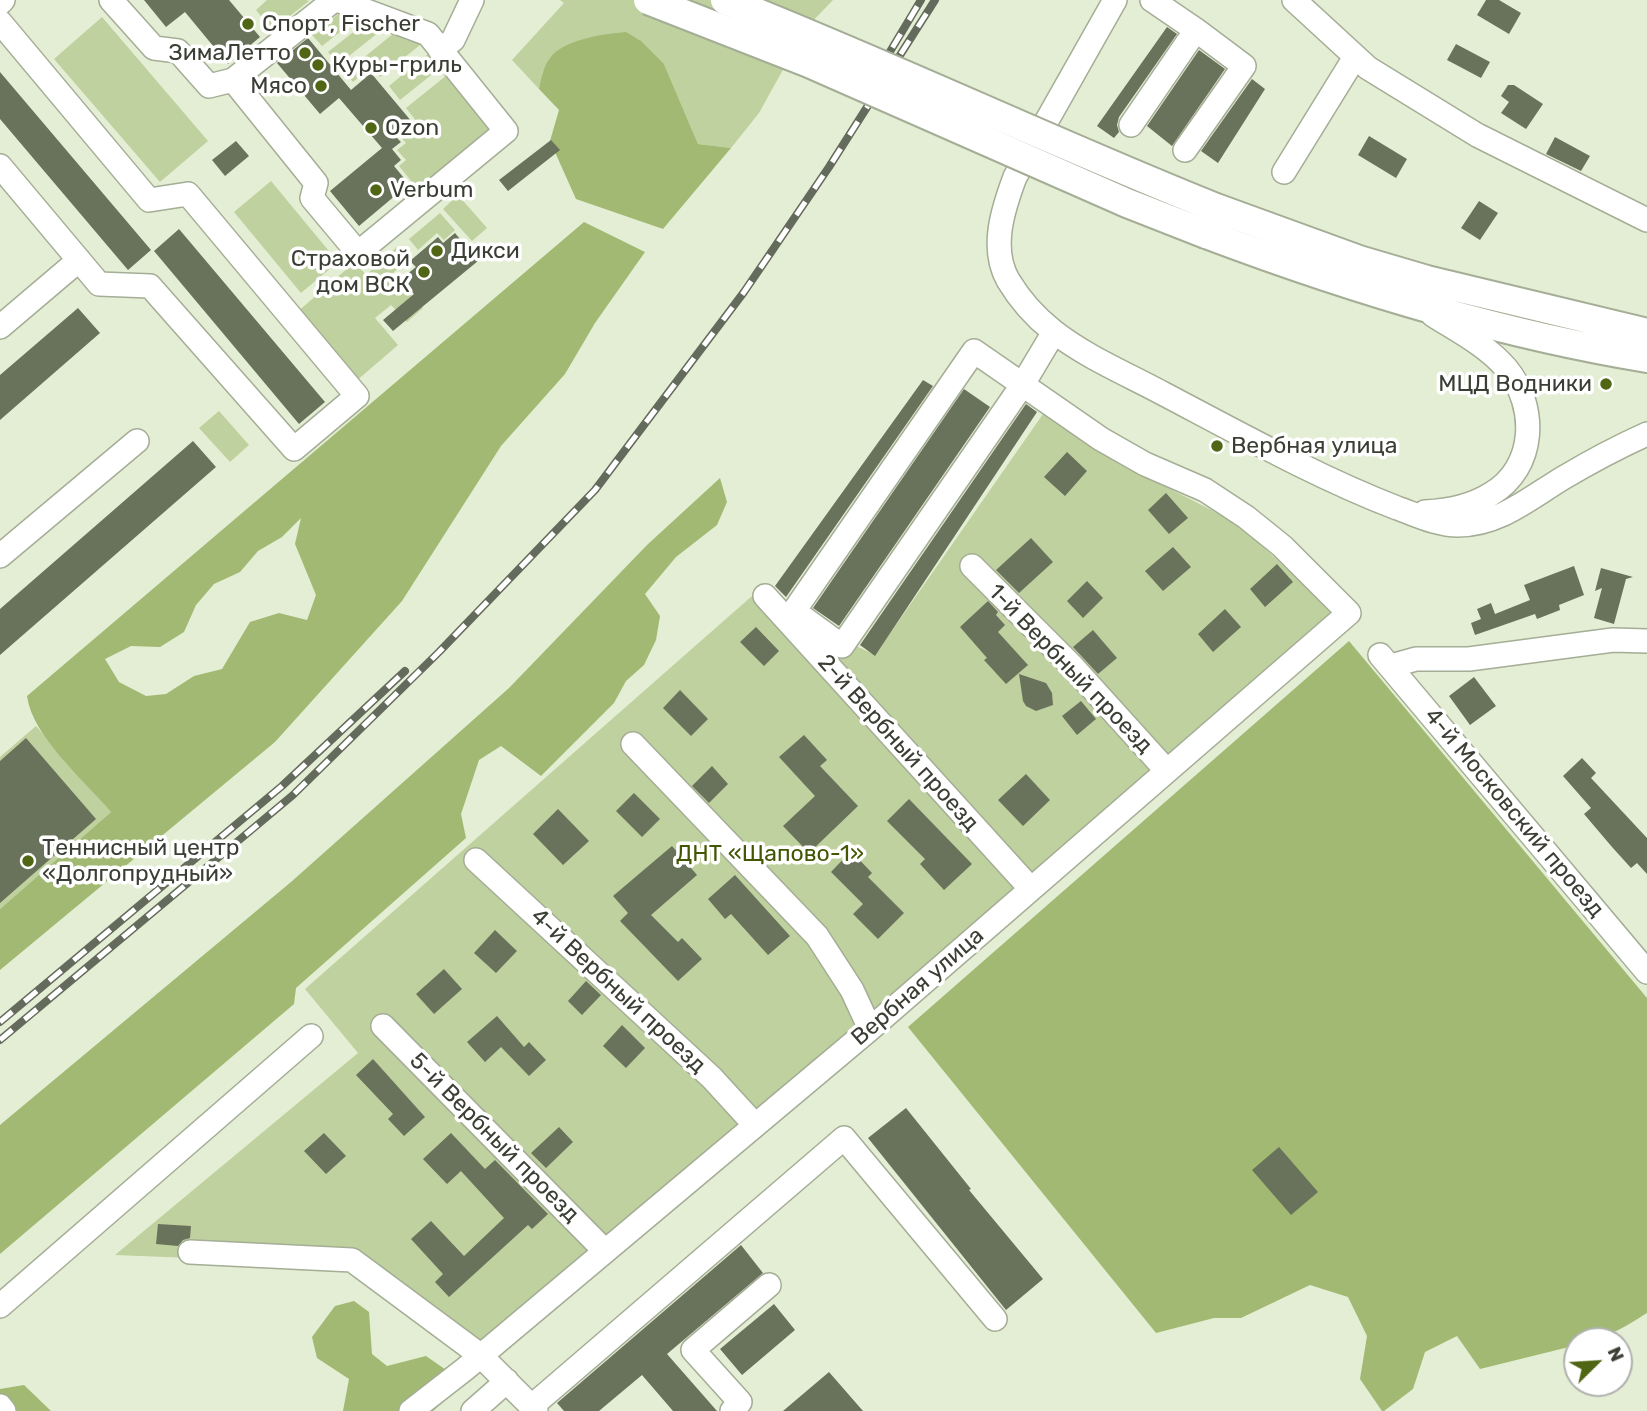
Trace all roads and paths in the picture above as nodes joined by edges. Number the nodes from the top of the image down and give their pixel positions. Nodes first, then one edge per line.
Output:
1 (111, 0) edge
2 (335, 0) edge
3 (472, 0) edge
4 (648, 0) edge
5 (725, 0) edge
6 (1115, 0) edge
7 (1152, 0) edge
8 (1294, 0) edge
9 (0, 22) edge
10 (1196, 30) junction
11 (440, 50) junction
12 (1355, 57) junction
13 (233, 80) junction
14 (1131, 125) dead end
15 (1185, 150) dead end
16 (0, 166) edge
17 (1284, 173) dead end
18 (1647, 219) edge
19 (1211, 221) junction
20 (79, 260) junction
21 (1418, 306) junction
22 (0, 327) edge
23 (1054, 332) junction
24 (1647, 333) edge
25 (1647, 358) edge
26 (1023, 384) junction
27 (1647, 433) edge
28 (137, 441) dead end
29 (1397, 508) junction
30 (0, 556) edge
31 (972, 566) dead end
32 (765, 596) dead end
33 (1647, 641) edge
34 (633, 744) dead end
35 (1167, 771) junction
36 (477, 860) dead end
37 (1031, 889) junction
38 (1647, 972) edge
39 (383, 1026) dead end
40 (870, 1029) junction
41 (311, 1036) dead end
42 (755, 1125) junction
43 (605, 1251) junction
44 (190, 1252) dead end
45 (769, 1285) dead end
46 (0, 1306) edge
47 (995, 1318) dead end
48 (480, 1355) junction
49 (507, 1381) junction
50 (0, 1406) edge
51 (534, 1409) edge
52 (4, 1411) edge
53 (411, 1411) edge
54 (473, 1411) edge
55 (732, 1411) edge

1 - 13 street
2 - 11 street
2 - 13 street
3 - 11 street
4 - 19 main road, bridge
5 - 19 main road, bridge
6 - 23 street
7 - 10 street
8 - 12 street
9 - 20 street
10 - 14 street
10 - 15 street
11 - 13 street
12 - 17 street
12 - 18 street
16 - 20 street
19 - 21 main road
19 - 24 main road
20 - 22 street
21 - 25 main road
21 - 29 street
23 - 26 street
23 - 29 street
26 - 26 street
26 - 35 street, Вербная улица
27 - 29 street
28 - 30 street
31 - 35 street, 1-й Вербный проезд
32 - 37 street, 2-й Вербный проезд
33 - 38 street, 4-й Московский проезд
34 - 40 street
35 - 37 street, Вербная улица
36 - 42 street, 4-й Вербный проезд
37 - 40 street, Вербная улица
39 - 43 street, 5-й Вербный проезд
40 - 42 street, Вербная улица
41 - 46 street
42 - 43 street, Вербная улица
43 - 48 street, Вербная улица
44 - 48 street
45 - 55 street
47 - 51 street
48 - 49 street
48 - 53 street, Вербная улица
49 - 51 street
49 - 54 street
50 - 52 street

